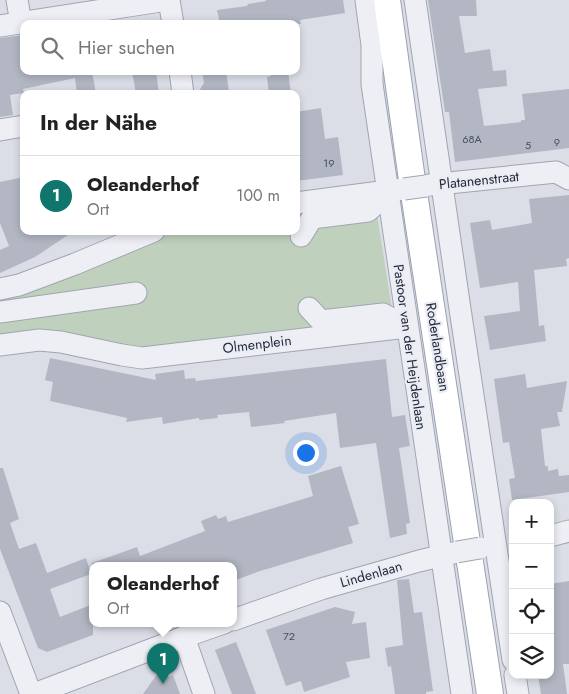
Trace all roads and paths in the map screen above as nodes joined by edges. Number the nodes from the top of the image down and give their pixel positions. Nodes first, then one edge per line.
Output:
1 (17, 0) edge
2 (168, 0) edge
3 (366, 0) edge
4 (387, 0) edge
5 (415, 0) edge
6 (20, 20) edge
7 (40, 20) edge
8 (172, 20) edge
9 (20, 23) edge
10 (0, 26) edge
11 (181, 75) edge
12 (183, 90) edge
13 (20, 127) edge
14 (0, 130) edge
15 (569, 178) edge
16 (434, 184) junction
17 (396, 190) junction
18 (300, 202) edge
19 (144, 235) edge
20 (302, 236) dead end
21 (0, 289) edge
22 (136, 293) dead end
23 (309, 308) dead end
24 (0, 312) edge
25 (407, 327) junction
26 (0, 345) edge
27 (569, 531) edge
28 (554, 535) edge
29 (496, 545) edge
30 (449, 554) junction
31 (0, 612) edge
32 (237, 619) edge
33 (213, 627) edge
34 (509, 634) edge
35 (184, 637) junction
36 (516, 679) edge
37 (33, 694) edge
38 (204, 694) edge
39 (462, 694) edge
40 (490, 694) edge
41 (518, 694) edge

1 - 6 street
2 - 7 street
2 - 8 street
3 - 17 street, Pastoor van der Heijdenlaan
4 - 40 main road, Roderlandbaan
5 - 16 street
9 - 10 street
11 - 12 street
13 - 14 street
15 - 16 street, Platanenstraat
16 - 17 street, Platanenstraat, bridge
16 - 29 street
17 - 18 street
17 - 20 street
17 - 25 street, Pastoor van der Heijdenlaan
19 - 21 street
22 - 24 street
23 - 25 street
25 - 26 street, Olmenplein
25 - 30 street, Pastoor van der Heijdenlaan
27 - 28 street
29 - 30 street, Lindenlaan, bridge
29 - 34 street
30 - 32 street, Lindenlaan
30 - 39 street, Pastoor van der Heijdenlaan
31 - 37 street
33 - 35 street
35 - 37 street
35 - 38 street
36 - 41 street

